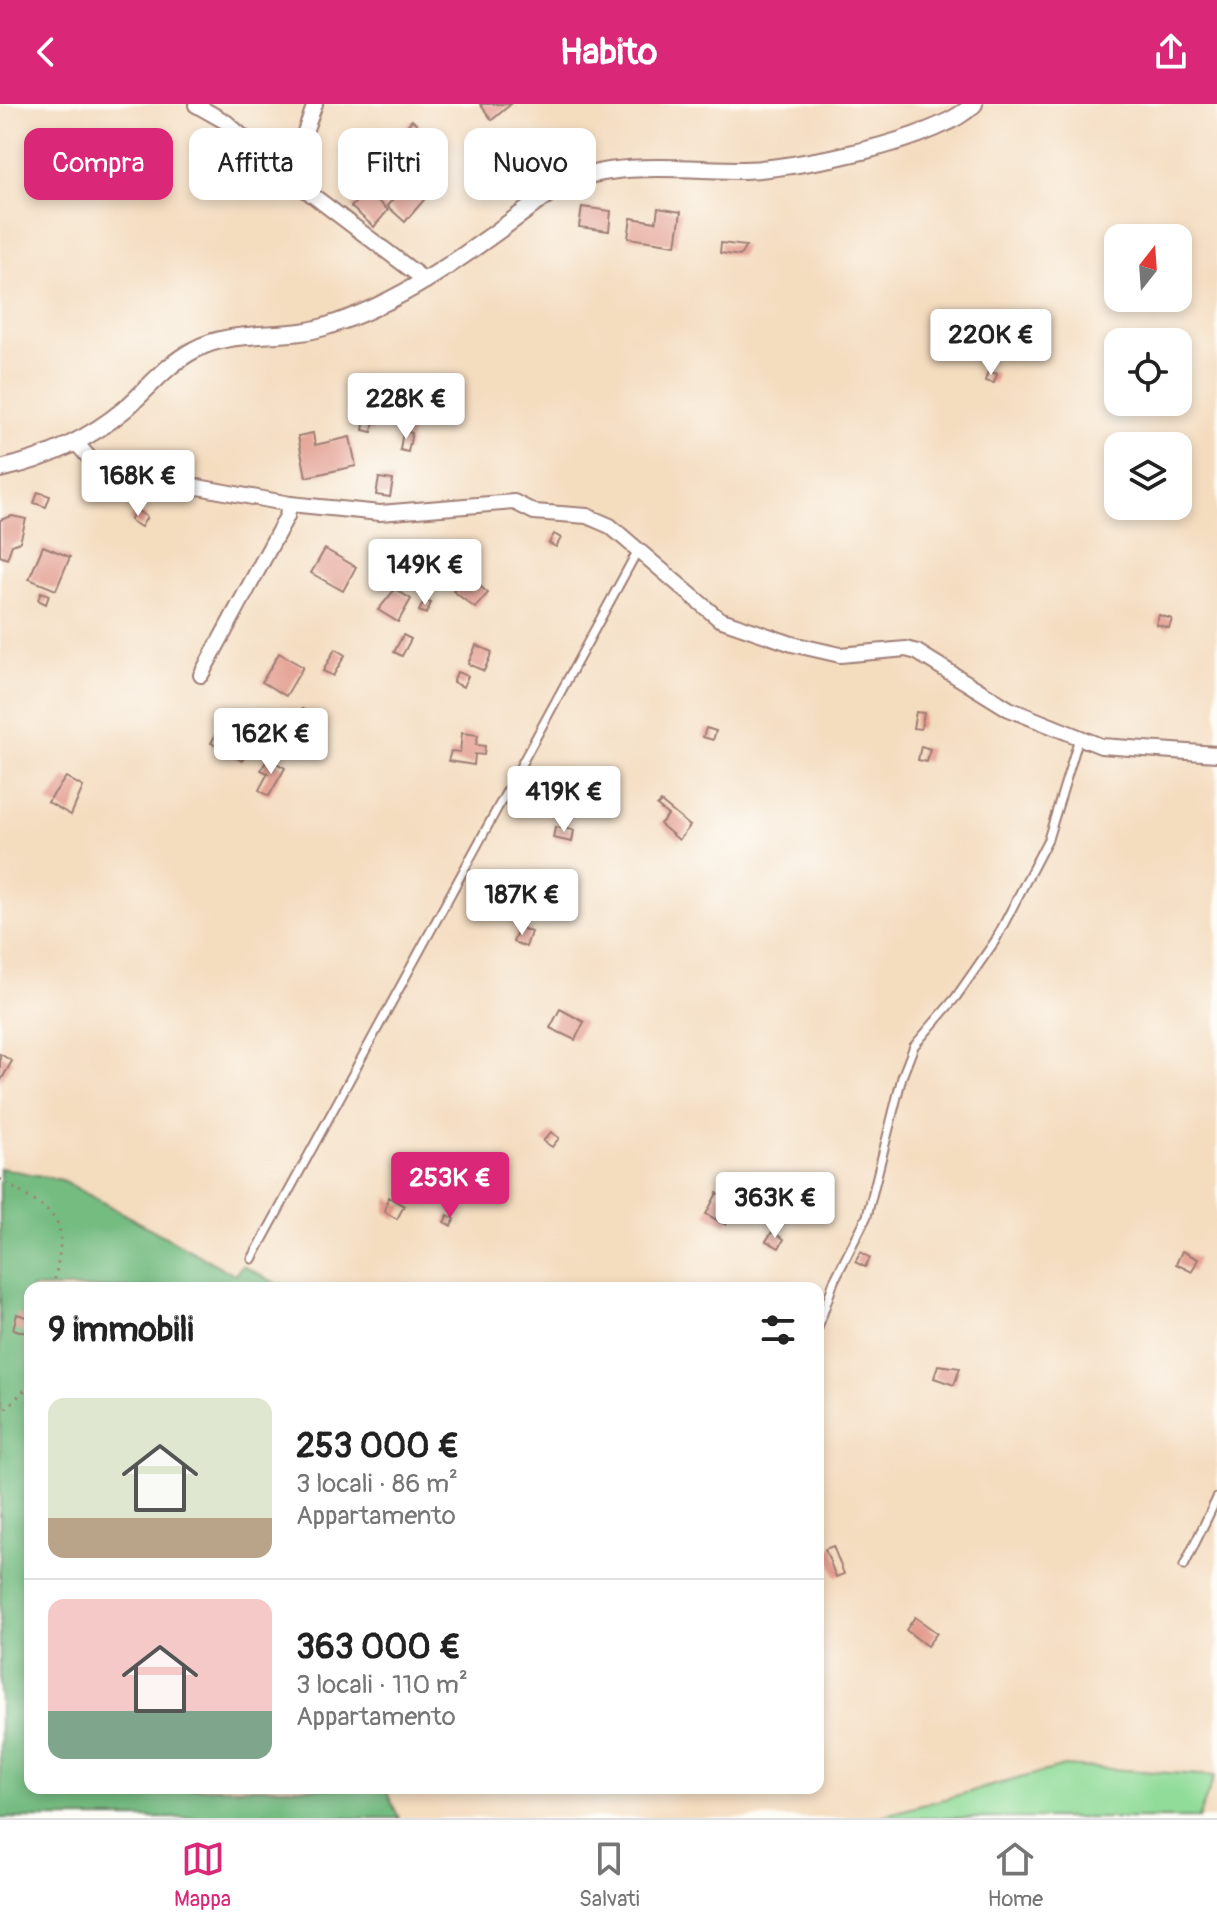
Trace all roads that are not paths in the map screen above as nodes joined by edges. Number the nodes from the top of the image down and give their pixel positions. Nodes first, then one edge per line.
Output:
1 (315, 104) edge
2 (974, 104) edge
3 (196, 105) edge
4 (233, 128) edge
5 (307, 128) edge
6 (319, 200) edge
7 (426, 281) junction
8 (76, 443) junction
9 (0, 469) edge
10 (290, 504) junction
11 (638, 550) junction
12 (201, 675) dead end
13 (1079, 738) junction
14 (1217, 754) edge
15 (252, 1259) dead end
16 (824, 1310) edge
17 (1217, 1498) edge
18 (1184, 1566) dead end

1 - 5 street
2 - 7 street
3 - 4 street
6 - 7 street
7 - 8 street
8 - 9 street
8 - 10 street
10 - 11 street
10 - 12 street
11 - 13 street
11 - 15 lane
13 - 14 street
13 - 16 lane
17 - 18 lane

